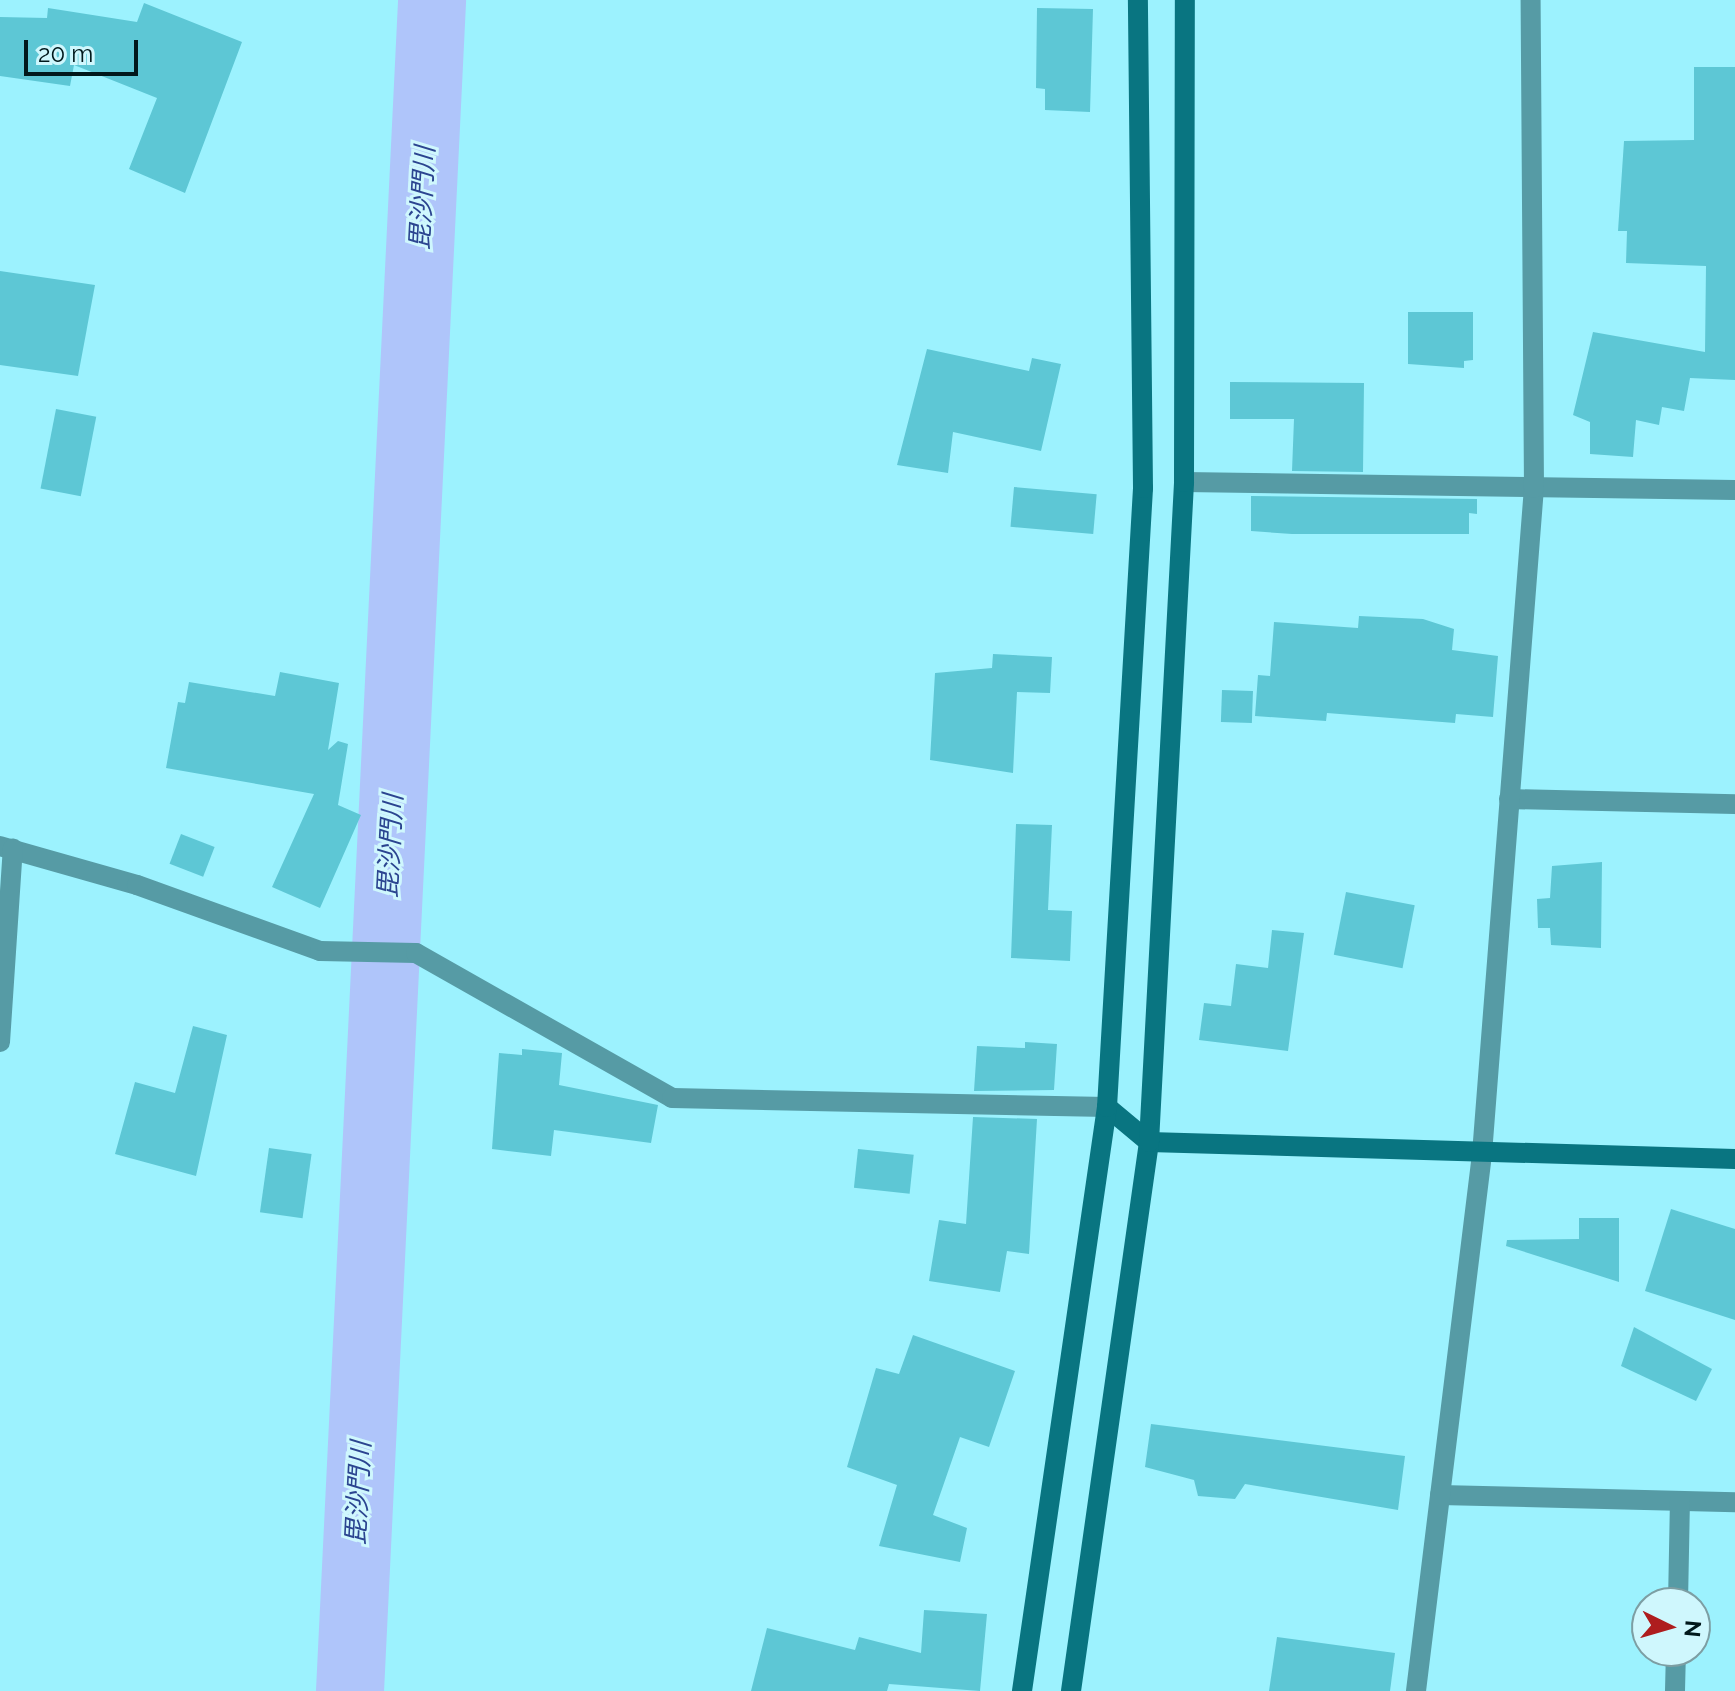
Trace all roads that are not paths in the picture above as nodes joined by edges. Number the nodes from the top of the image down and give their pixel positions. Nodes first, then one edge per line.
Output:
1 (1138, 0) edge
2 (1185, 0) edge
3 (1531, 0) edge
4 (1184, 482) junction
5 (1534, 488) junction
6 (1735, 490) edge
7 (1509, 799) junction
8 (1735, 804) edge
9 (7, 847) edge
10 (0, 1042) edge
11 (1107, 1107) junction
12 (1149, 1142) junction
13 (1482, 1154) junction
14 (1735, 1159) edge
15 (1440, 1495) junction
16 (1680, 1501) junction
17 (1735, 1502) edge
18 (1678, 1587) edge
19 (1676, 1667) edge
20 (1022, 1691) edge
21 (1071, 1691) edge
22 (1416, 1691) edge
23 (1675, 1691) edge

1 - 11 street
2 - 4 street
3 - 5 street
4 - 5 street
4 - 12 street
5 - 6 street
5 - 7 street
7 - 8 street
7 - 13 street
9 - 10 street
9 - 11 street
11 - 12 street
11 - 20 street
12 - 13 street
12 - 21 street
13 - 14 street
13 - 15 street
15 - 16 street
15 - 22 street
16 - 17 street
16 - 18 street
19 - 23 street

